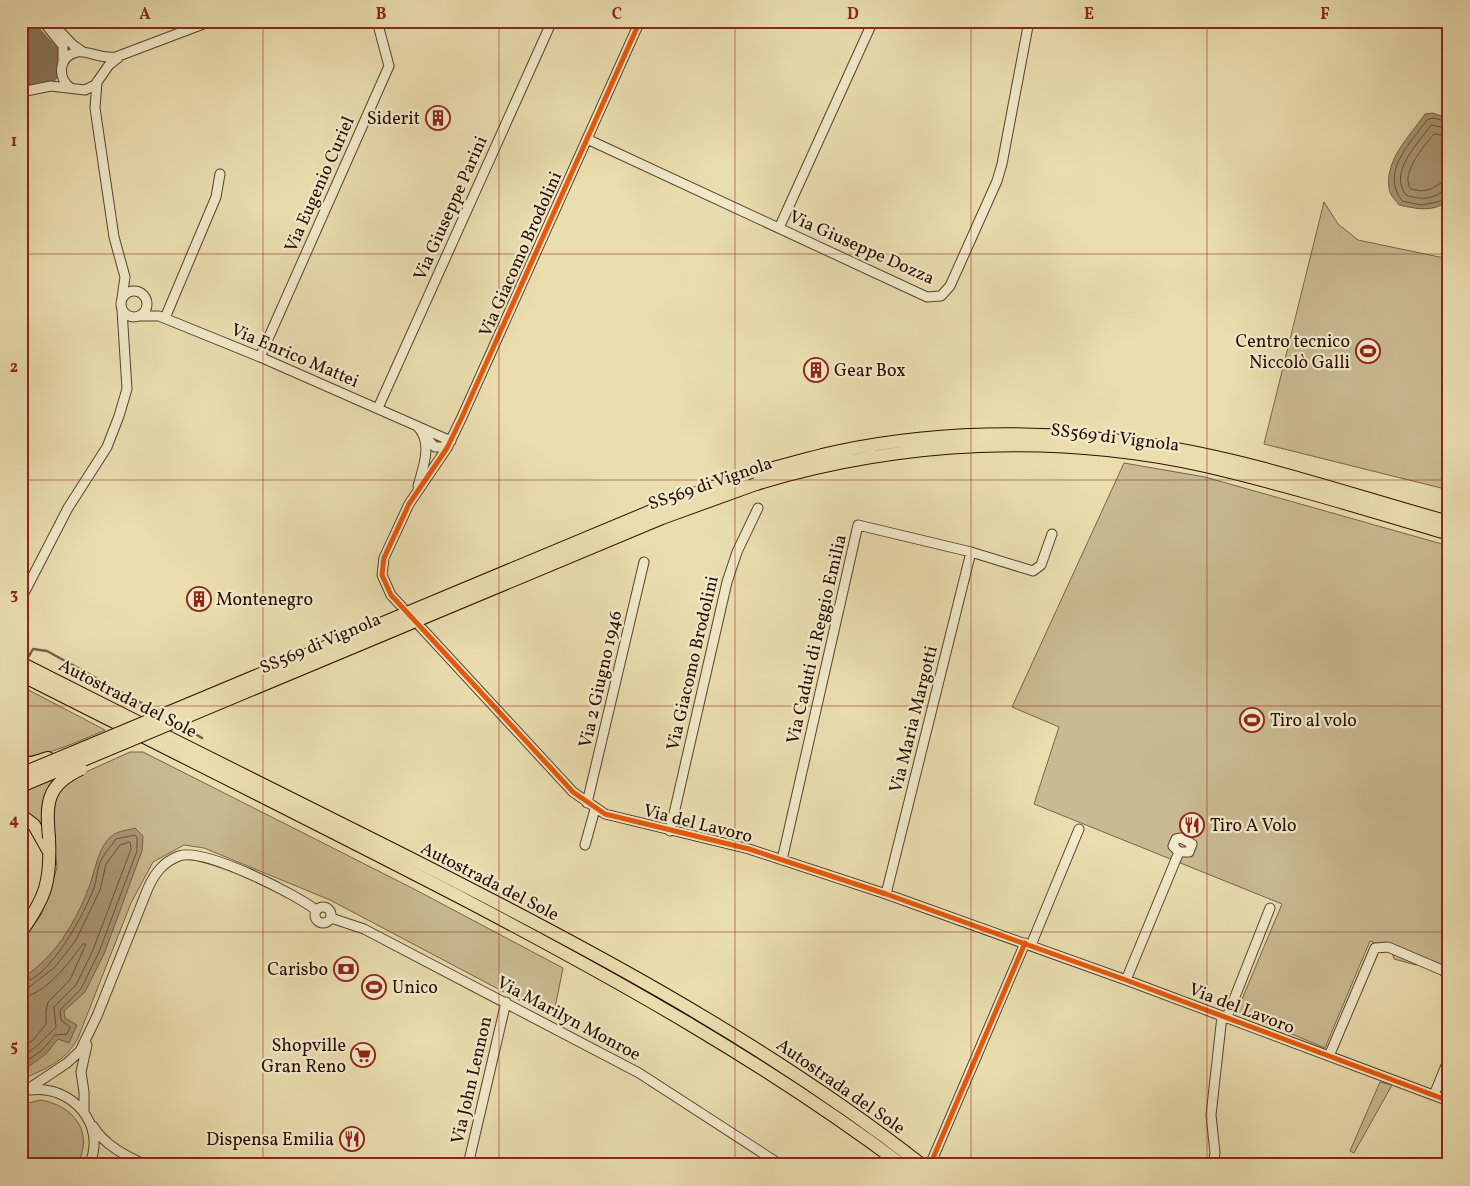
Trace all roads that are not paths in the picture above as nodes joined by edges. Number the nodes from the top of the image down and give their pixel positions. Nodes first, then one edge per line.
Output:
1 (43, 21) edge
2 (50, 21) edge
3 (211, 21) edge
4 (377, 21) edge
5 (552, 21) edge
6 (640, 21) edge
7 (873, 21) edge
8 (1029, 21) edge
9 (83, 52) junction
10 (94, 56) junction
11 (121, 56) junction
12 (63, 62) junction
13 (61, 74) junction
14 (98, 80) junction
15 (40, 88) junction
16 (73, 89) junction
17 (21, 92) edge
18 (95, 108) junction
19 (587, 139) junction
20 (220, 174) dead end
21 (779, 228) junction
22 (125, 277) junction
23 (138, 292) junction
24 (122, 298) junction
25 (147, 302) junction
26 (122, 310) junction
27 (139, 316) junction
28 (162, 317) junction
29 (123, 345) junction
30 (260, 357) junction
31 (378, 408) junction
32 (418, 426) junction
33 (424, 436) junction
34 (450, 441) junction
35 (416, 494) junction
36 (758, 508) dead end
37 (1449, 522) edge
38 (1052, 534) dead end
39 (1449, 534) edge
40 (971, 552) junction
41 (644, 562) dead end
42 (21, 599) edge
43 (21, 663) edge
44 (21, 675) edge
45 (184, 719) junction
46 (77, 751) junction
47 (21, 763) edge
48 (21, 774) edge
49 (21, 786) edge
50 (587, 803) junction
51 (595, 809) junction
52 (21, 815) edge
53 (670, 830) junction
54 (1079, 830) dead end
55 (586, 845) dead end
56 (1179, 852) dead end
57 (50, 854) junction
58 (782, 860) junction
59 (886, 894) junction
60 (1270, 908) dead end
61 (21, 932) edge
62 (1028, 944) junction
63 (1449, 973) edge
64 (1126, 980) junction
65 (506, 1002) junction
66 (1224, 1016) junction
67 (93, 1026) junction
68 (1329, 1056) junction
69 (1449, 1058) edge
70 (23, 1092) edge
71 (1434, 1095) junction
72 (1449, 1101) edge
73 (86, 1116) junction
74 (1449, 1158) edge
75 (88, 1165) edge
76 (146, 1165) edge
77 (468, 1165) edge
78 (781, 1165) edge
79 (902, 1165) edge
80 (922, 1165) edge
81 (930, 1165) edge
82 (1213, 1165) edge
83 (1446, 1165) edge

1 - 12 street
2 - 9 street
3 - 11 street
4 - 30 street, Via Eugenio Curiel
5 - 31 street, Via Giuseppe Parini
6 - 19 street, Via Giacomo Brodolini
7 - 21 street
8 - 21 street, Via Giuseppe Dozza
9 - 10 street
9 - 12 street
10 - 11 street
10 - 14 street
11 - 14 street
12 - 13 street
13 - 15 street
13 - 16 street
14 - 16 street
14 - 18 street
15 - 16 street
15 - 17 street
16 - 18 street
18 - 22 street
19 - 21 street, Via Giuseppe Dozza
19 - 34 street, Via Giacomo Brodolini
20 - 28 street
22 - 23 street
22 - 24 street
23 - 24 street
23 - 25 street
24 - 26 street
25 - 27 street
25 - 28 street, Via Enrico Mattei
26 - 27 street
26 - 29 street
27 - 28 street, Via Enrico Mattei
27 - 29 street
28 - 30 street, Via Enrico Mattei
29 - 42 street
30 - 31 street, Via Enrico Mattei
31 - 32 street, Via Enrico Mattei
32 - 33 street
32 - 34 street, Via Enrico Mattei
33 - 34 street
33 - 35 street
34 - 35 street, Via Giacomo Brodolini
35 - 50 street, Via del Lavoro
36 - 53 street, Via Giacomo Brodolini
37 - 46 highway, SS569 di Vignola, bridge
38 - 40 street, Via Caduti di Reggio Emilia
39 - 45 highway, SS569 di Vignola, bridge
40 - 58 street, Via Caduti di Reggio Emilia
40 - 59 street, Via Maria Margotti
41 - 50 street, Via 2 Giugno 1946
43 - 80 highway, Autostrada del Sole
44 - 79 highway, Autostrada del Sole
45 - 49 highway, SS569 di Vignola, bridge
45 - 57 highway, bridge
46 - 47 highway, bridge
46 - 48 highway, SS569 di Vignola, bridge
50 - 51 street, Via del Lavoro
51 - 53 street, Via del Lavoro
51 - 55 street
52 - 57 highway
53 - 58 street, Via del Lavoro
54 - 62 street
56 - 64 street
57 - 61 highway
58 - 59 street, Via del Lavoro
59 - 62 street, Via del Lavoro
60 - 66 street
62 - 64 street, Via del Lavoro
62 - 81 street
63 - 68 street
64 - 66 street, Via del Lavoro
65 - 67 street, Via Marilyn Monroe
65 - 77 street, Via John Lennon
65 - 78 street, Via Marilyn Monroe
66 - 68 street, Via del Lavoro
66 - 82 street
67 - 70 street
67 - 73 street
68 - 71 street, Via del Lavoro
69 - 71 street
70 - 73 street
71 - 72 street, Via del Lavoro
73 - 75 street
73 - 76 street
74 - 83 street

